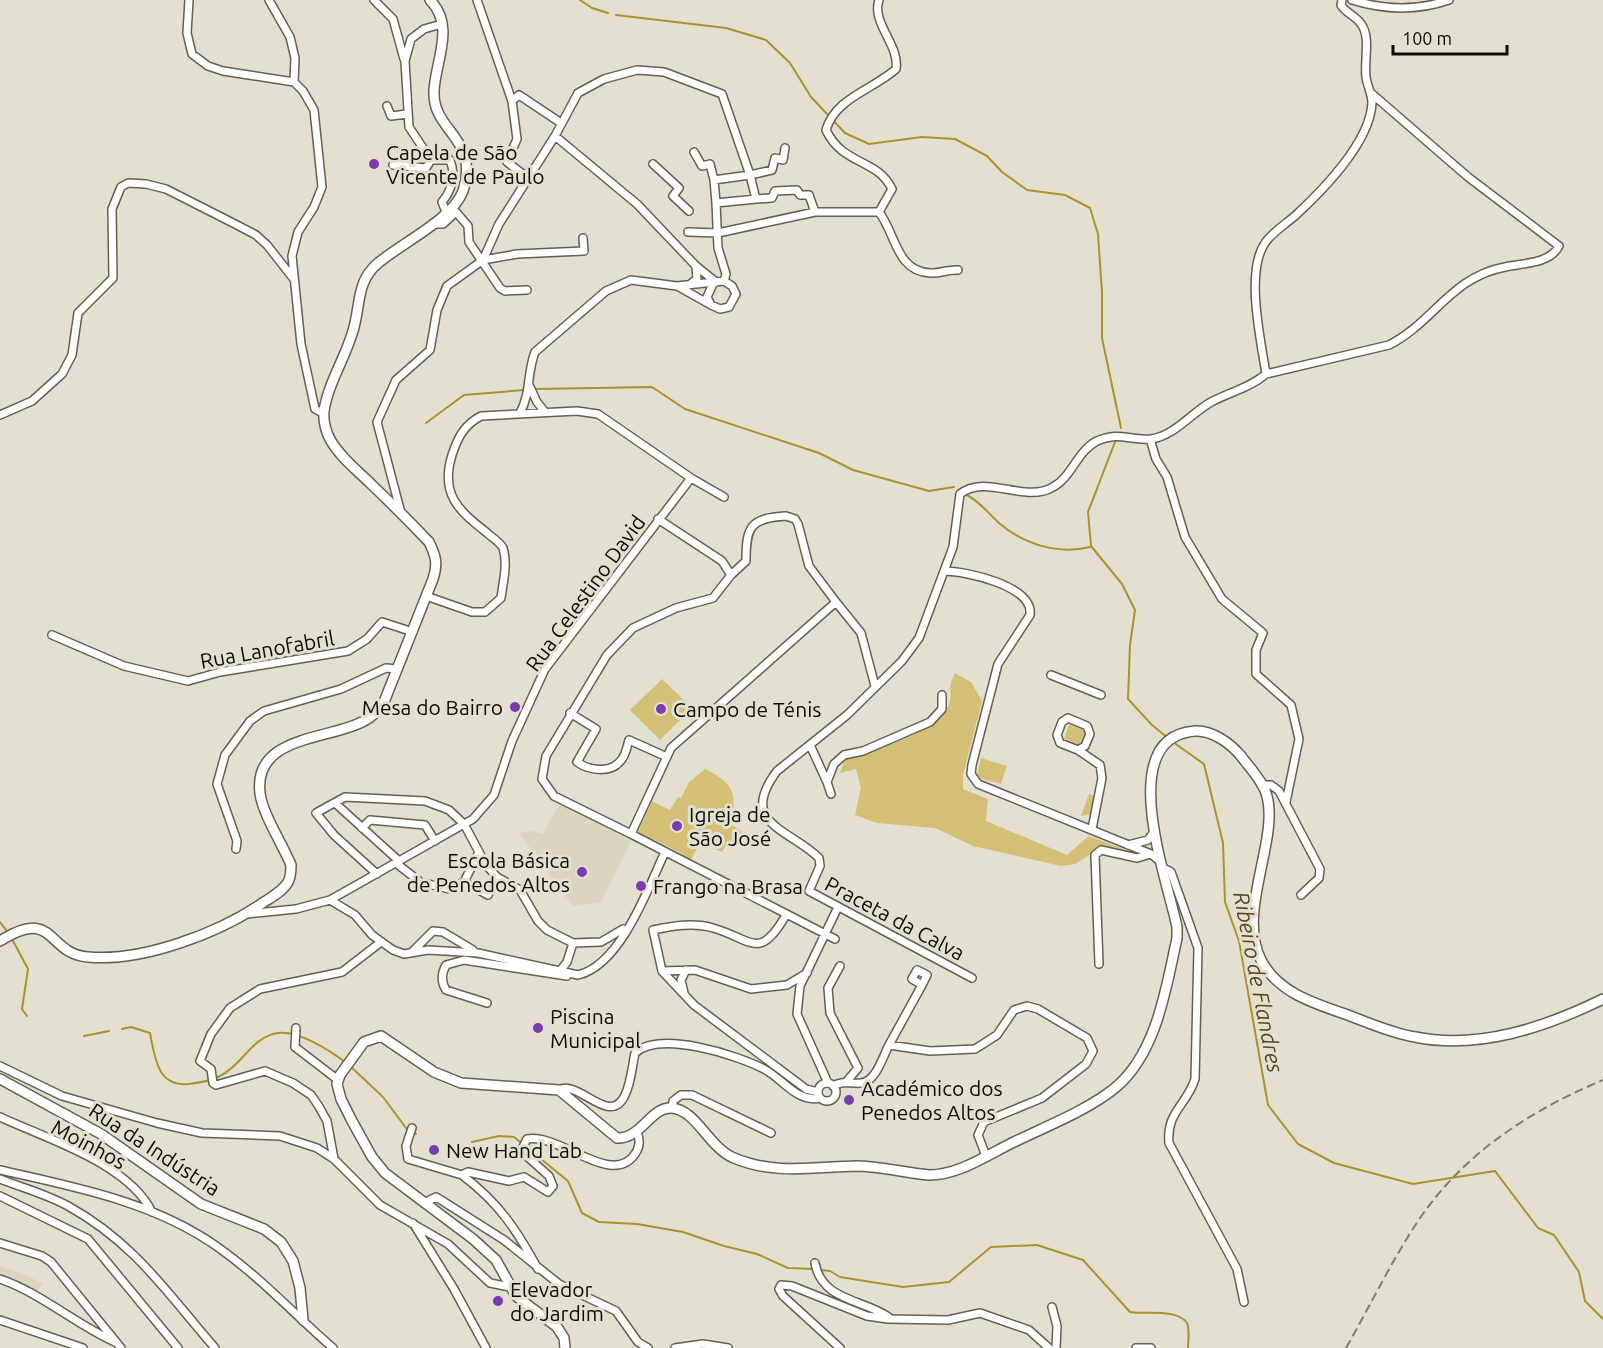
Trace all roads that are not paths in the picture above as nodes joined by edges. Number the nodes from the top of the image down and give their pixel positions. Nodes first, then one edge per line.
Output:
1 (189, 0) edge
2 (269, 0) edge
3 (374, 0) edge
4 (430, 0) edge
5 (477, 0) edge
6 (879, 0) edge
7 (1342, 0) edge
8 (1352, 0) edge
9 (1449, 0) edge
10 (1368, 3) edge
11 (442, 24) junction
12 (405, 61) junction
13 (294, 82) junction
14 (1371, 93) junction
15 (512, 101) junction
16 (387, 106) dead end
17 (407, 114) junction
18 (561, 123) junction
19 (555, 136) junction
20 (785, 148) dead end
21 (694, 152) dead end
22 (431, 160) junction
23 (653, 164) dead end
24 (393, 165) dead end
25 (750, 175) junction
26 (528, 178) junction
27 (714, 180) junction
28 (756, 199) junction
29 (716, 203) junction
30 (689, 211) dead end
31 (446, 212) junction
32 (815, 212) junction
33 (879, 212) junction
34 (430, 224) junction
35 (688, 232) dead end
36 (718, 233) junction
37 (583, 238) dead end
38 (483, 260) junction
39 (696, 266) junction
40 (958, 270) dead end
41 (294, 279) junction
42 (718, 282) junction
43 (689, 285) junction
44 (677, 286) junction
45 (527, 290) dead end
46 (711, 305) junction
47 (1266, 374) junction
48 (530, 387) junction
49 (546, 412) junction
50 (520, 413) junction
51 (324, 414) junction
52 (0, 415) edge
53 (1150, 439) junction
54 (690, 478) junction
55 (724, 497) dead end
56 (401, 513) junction
57 (658, 519) junction
58 (944, 571) junction
59 (730, 575) junction
60 (426, 596) junction
61 (836, 602) junction
62 (412, 632) junction
63 (52, 635) dead end
64 (398, 669) junction
65 (1051, 675) dead end
66 (875, 686) junction
67 (942, 695) dead end
68 (1101, 695) dead end
69 (570, 713) junction
70 (810, 746) junction
71 (1078, 750) junction
72 (667, 757) junction
73 (827, 782) junction
74 (1261, 785) junction
75 (831, 794) dead end
76 (1286, 802) junction
77 (335, 803) junction
78 (464, 824) junction
79 (362, 828) junction
80 (1092, 829) junction
81 (1155, 830) junction
82 (631, 834) junction
83 (435, 841) junction
84 (1128, 845) junction
85 (236, 849) dead end
86 (479, 852) junction
87 (665, 852) junction
88 (1151, 854) junction
89 (397, 862) junction
90 (1162, 865) junction
91 (377, 874) junction
92 (497, 877) junction
93 (464, 882) junction
94 (1301, 895) dead end
95 (330, 900) junction
96 (838, 907) junction
97 (247, 914) junction
98 (786, 915) junction
99 (628, 925) junction
100 (825, 934) junction
101 (835, 939) dead end
102 (0, 941) edge
103 (381, 942) junction
104 (573, 943) junction
105 (413, 951) junction
106 (478, 953) junction
107 (1099, 964) dead end
108 (840, 966) dead end
109 (686, 970) junction
110 (560, 971) junction
111 (662, 971) junction
112 (807, 973) junction
113 (572, 974) junction
114 (972, 978) dead end
115 (922, 985) dead end
116 (684, 993) junction
117 (1603, 999) edge
118 (487, 1003) dead end
119 (296, 1028) dead end
120 (889, 1045) junction
121 (0, 1066) edge
122 (339, 1077) junction
123 (0, 1079) edge
124 (848, 1081) junction
125 (831, 1084) junction
126 (559, 1090) junction
127 (819, 1095) junction
128 (672, 1108) junction
129 (0, 1117) edge
130 (412, 1128) dead end
131 (637, 1132) junction
132 (771, 1133) dead end
133 (986, 1156) junction
134 (334, 1159) junction
135 (0, 1170) edge
136 (462, 1175) junction
137 (0, 1179) edge
138 (0, 1196) edge
139 (424, 1203) junction
140 (152, 1212) junction
141 (412, 1221) junction
142 (0, 1243) edge
143 (815, 1263) dead end
144 (538, 1269) junction
145 (0, 1278) edge
146 (510, 1287) junction
147 (1244, 1302) dead end
148 (1052, 1307) dead end
149 (892, 1319) junction
150 (0, 1320) edge
151 (303, 1320) junction
152 (119, 1346) edge
153 (83, 1348) edge
154 (178, 1348) edge
155 (215, 1348) edge
156 (333, 1348) edge
157 (486, 1348) edge
158 (565, 1348) edge
159 (648, 1348) edge
160 (675, 1348) edge
161 (728, 1348) edge
162 (840, 1348) edge
163 (1049, 1348) edge
164 (1056, 1348) edge
165 (1136, 1348) edge
166 (1151, 1348) edge

1 - 13 street
2 - 13 street
3 - 12 street
4 - 11 main road
5 - 15 street
6 - 33 street
7 - 14 street
8 - 10 street
9 - 10 street
11 - 12 street
11 - 31 main road
12 - 17 street
13 - 41 street
14 - 47 street
14 - 47 street
15 - 18 street
15 - 26 street
16 - 17 street
17 - 22 street
18 - 19 street
18 - 25 street
19 - 26 street
19 - 39 street
20 - 25 street
21 - 27 street
22 - 24 street
22 - 31 street
23 - 30 street
25 - 27 street
25 - 28 street
26 - 38 street
27 - 29 street
28 - 29 street
28 - 32 street
29 - 36 street
31 - 34 main road
32 - 33 street
32 - 36 street
33 - 40 street
34 - 38 street
34 - 51 main road
35 - 36 street
36 - 42 street
37 - 38 street
38 - 45 street
38 - 56 street
39 - 42 street
39 - 43 street
41 - 51 street
41 - 52 street
42 - 43 street
42 - 46 street
42 - 46 street
43 - 44 street
44 - 46 street
44 - 48 street
47 - 53 street
48 - 49 street
48 - 50 street
49 - 50 street
49 - 54 street
50 - 60 street
51 - 56 main road
53 - 58 street
53 - 76 street
54 - 55 street
54 - 57 street, Rua Celestino David
56 - 60 main road
57 - 59 street
57 - 78 street, Rua Celestino David
58 - 66 street
58 - 80 street
59 - 61 street
59 - 69 street
60 - 62 main road
61 - 66 street
61 - 72 street
62 - 63 street, Rua Lanofabril
62 - 64 main road
64 - 85 street
64 - 97 main road
65 - 68 street
66 - 70 street
67 - 73 street
69 - 72 street
69 - 82 street
70 - 73 street
70 - 96 street, Praceta da Calva
71 - 71 street
71 - 80 street
72 - 82 street
73 - 75 street
74 - 76 street
74 - 81 main road
74 - 117 main road
76 - 94 street
77 - 78 street
77 - 79 street
77 - 91 street
78 - 83 street, Rua Celestino David
78 - 86 street
79 - 83 street
79 - 89 street
80 - 84 street
81 - 84 street
81 - 90 main road
82 - 87 street
83 - 89 street, Rua Celestino David
84 - 88 street
86 - 92 street
86 - 93 street
87 - 98 street
87 - 99 street
88 - 90 street
88 - 107 street
89 - 91 street, Rua Celestino David
89 - 93 street
90 - 133 main road
90 - 147 street
91 - 95 street, Rua Celestino David
92 - 93 street
92 - 104 street
95 - 97 street, Rua Celestino David
95 - 103 street
96 - 100 street
96 - 114 street, Praceta da Calva
97 - 102 main road
98 - 100 street
98 - 111 street
99 - 104 street
99 - 113 street
100 - 101 street
100 - 112 street
103 - 105 street
103 - 134 street
104 - 110 street
105 - 106 street
105 - 106 street
106 - 110 street
108 - 124 street
109 - 111 street
109 - 112 street
109 - 116 street
110 - 113 street
111 - 116 street
112 - 125 street
113 - 118 street
115 - 120 street
116 - 127 street
119 - 122 street
120 - 124 street
120 - 133 street
121 - 134 street
122 - 126 main road
122 - 139 main road
123 - 151 main road, Rua da Indústria
124 - 125 street
125 - 127 street
125 - 127 street
126 - 127 street
126 - 131 main road
128 - 131 main road
128 - 132 street
128 - 133 main road
129 - 140 street, Moinhos
130 - 136 street
131 - 136 street
134 - 141 street
135 - 140 street
136 - 144 street
137 - 155 street
138 - 154 street
139 - 144 street
139 - 146 main road
140 - 151 street
141 - 146 street
141 - 157 street
142 - 152 street
143 - 149 street
144 - 159 street
145 - 152 street
146 - 158 main road
148 - 164 street
149 - 162 street
149 - 163 street
150 - 153 street
151 - 156 street
160 - 161 street
165 - 166 street

